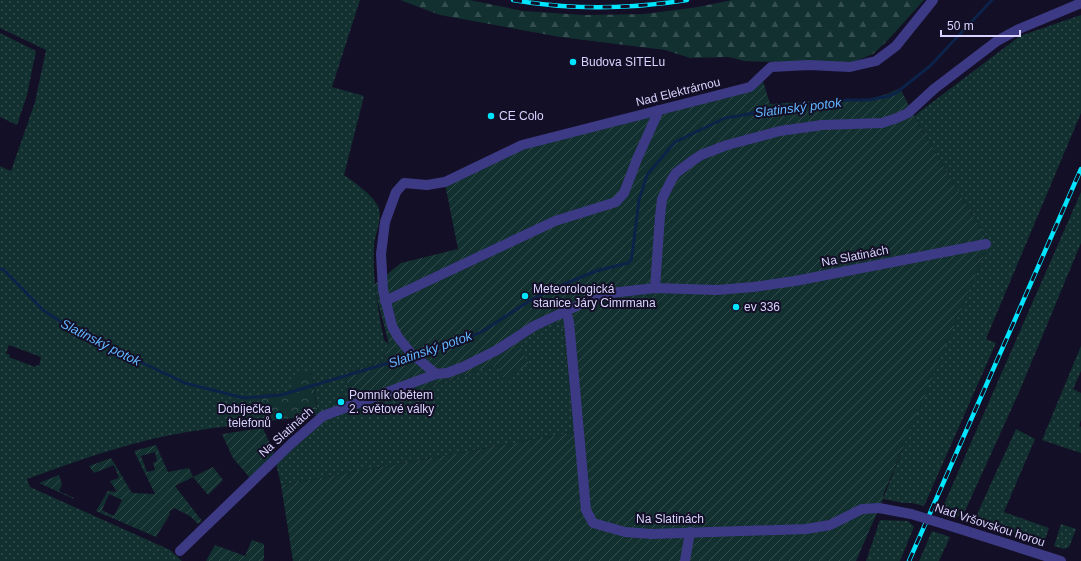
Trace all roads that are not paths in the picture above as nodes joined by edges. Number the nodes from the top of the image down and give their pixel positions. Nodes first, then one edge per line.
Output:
1 (933, 0) edge
2 (1081, 4) edge
3 (659, 110) junction
4 (986, 244) dead end
5 (655, 288) junction
6 (385, 301) junction
7 (566, 311) junction
8 (436, 374) junction
9 (910, 514) joint
10 (690, 532) junction
11 (180, 551) dead end
12 (685, 561) edge
13 (1061, 561) edge

1 - 3 street, Nad Elektrárnou
2 - 5 street
3 - 6 street
3 - 6 street, Nad Elektrárnou
4 - 5 street, Na Slatinách
5 - 7 street, Na Slatinách
6 - 8 street
7 - 8 street, Na Slatinách
7 - 10 street, Na Slatinách
8 - 11 street, Na Slatinách
9 - 10 street, Na Slatinách
9 - 13 street, Nad Vršovskou horou, bridge
10 - 12 street

